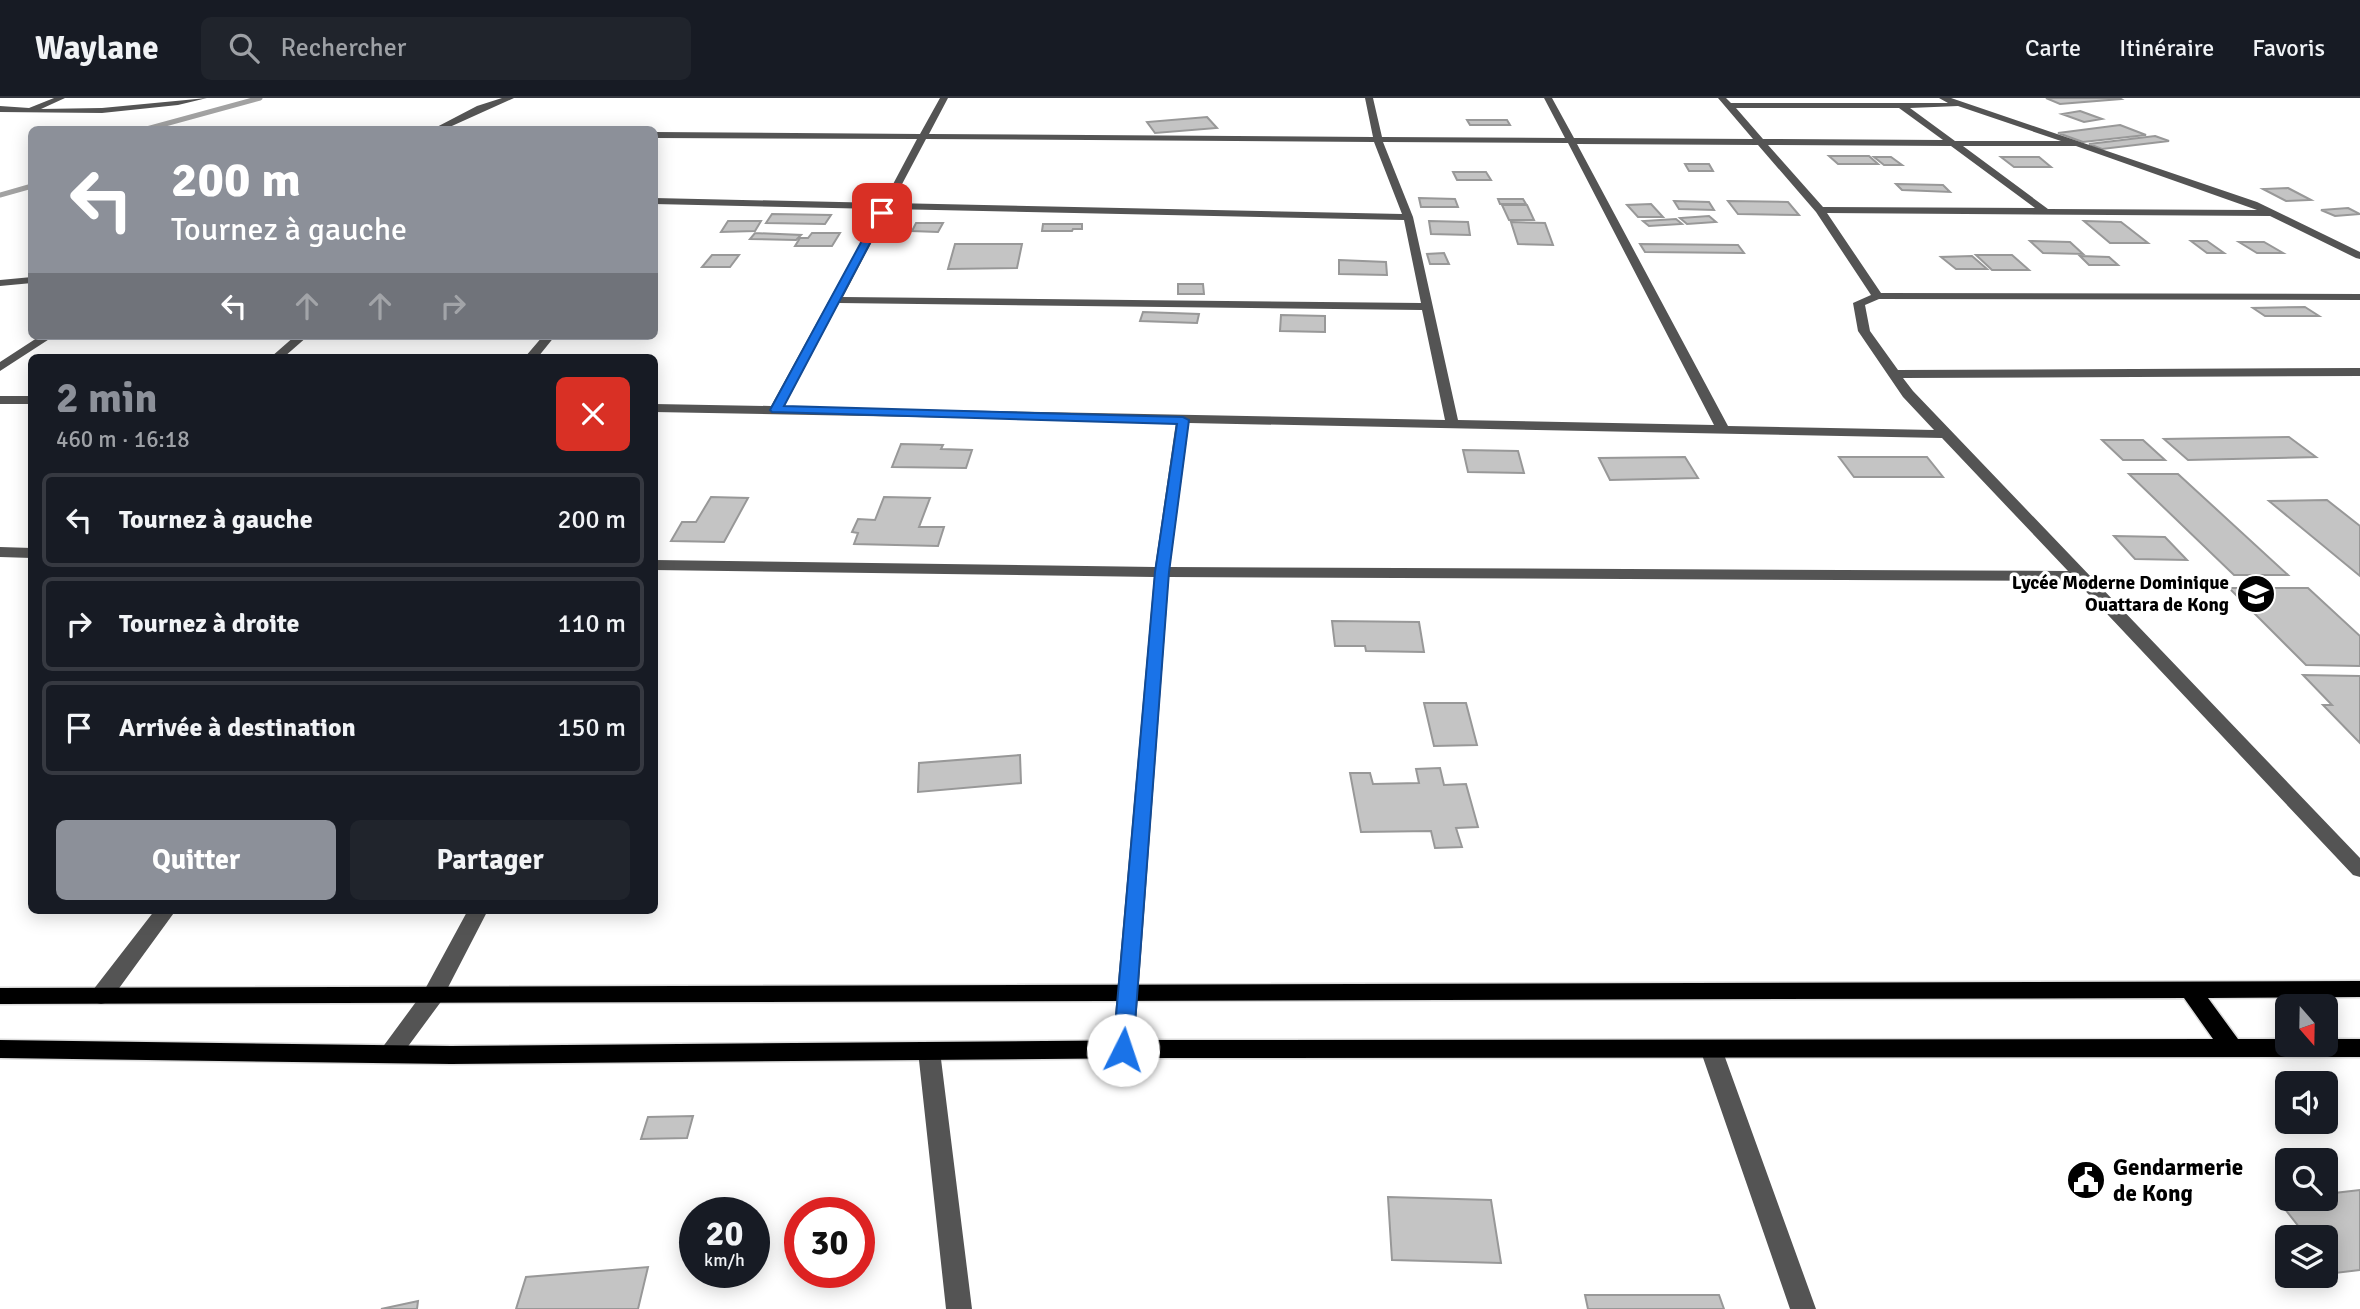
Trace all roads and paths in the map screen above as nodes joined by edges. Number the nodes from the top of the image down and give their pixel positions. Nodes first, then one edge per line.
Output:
1 (61, 98) edge
2 (203, 98) edge
3 (510, 98) edge
4 (944, 98) edge
5 (1369, 98) edge
6 (1548, 98) edge
7 (1943, 98) edge
8 (1726, 102) edge
9 (1901, 105) junction
10 (1962, 105) junction
11 (0, 109) edge
12 (26, 111) junction
13 (0, 121) edge
14 (444, 126) edge
15 (658, 135) edge
16 (922, 137) junction
17 (1378, 140) junction
18 (1573, 141) junction
19 (1761, 142) junction
20 (1952, 144) junction
21 (2074, 144) junction
22 (659, 201) edge
23 (885, 206) junction
24 (1820, 210) junction
25 (2045, 211) junction
26 (2270, 213) junction
27 (1408, 218) junction
28 (2360, 256) edge
29 (28, 280) edge
30 (0, 283) edge
31 (1878, 296) junction
32 (2360, 297) edge
33 (835, 300) junction
34 (1427, 307) junction
35 (42, 340) edge
36 (297, 340) edge
37 (545, 340) edge
38 (281, 354) edge
39 (533, 354) edge
40 (0, 367) edge
41 (2360, 372) edge
42 (1894, 374) junction
43 (0, 400) edge
44 (28, 400) edge
45 (658, 408) edge
46 (776, 410) junction
47 (1183, 420) junction
48 (1452, 424) junction
49 (1723, 429) junction
50 (1948, 434) junction
51 (0, 552) edge
52 (28, 553) edge
53 (659, 565) edge
54 (1162, 572) junction
55 (2082, 576) junction
56 (2360, 870) edge
57 (163, 914) edge
58 (476, 914) edge
59 (2360, 989) edge
60 (2191, 991) junction
61 (1127, 995) junction
62 (0, 996) edge
63 (101, 996) junction
64 (432, 997) junction
65 (2232, 1048) junction
66 (2360, 1048) edge
67 (0, 1049) edge
68 (1711, 1049) junction
69 (1123, 1050) junction
70 (929, 1051) junction
71 (390, 1054) junction
72 (959, 1309) edge
73 (1803, 1309) edge

1 - 12 street
2 - 12 street
3 - 14 street
4 - 16 street
5 - 17 street
6 - 18 street
7 - 10 street
8 - 9 street
8 - 19 street
9 - 10 street
9 - 20 street
10 - 21 street
11 - 12 street
12 - 13 street
15 - 16 street
16 - 17 street
16 - 23 street
17 - 18 street
17 - 27 street
18 - 19 street
18 - 49 street
19 - 20 street
19 - 24 street
20 - 21 street
20 - 25 street
21 - 26 street
22 - 23 street
23 - 27 street
23 - 33 street
24 - 25 street
24 - 31 street
25 - 26 street
26 - 28 street
27 - 34 street
29 - 30 street
31 - 32 street
31 - 42 street
33 - 34 street
33 - 46 street
34 - 48 street
35 - 40 street
36 - 38 street
37 - 39 street
41 - 42 street
42 - 50 street
43 - 44 street
45 - 46 street
46 - 47 street
47 - 48 street
47 - 54 street
48 - 49 street
49 - 50 street
50 - 55 street
51 - 52 street
53 - 54 street
54 - 55 street
54 - 61 street
55 - 56 street
57 - 63 street
58 - 64 street
59 - 60 main road
60 - 61 main road
60 - 65 main road
61 - 64 main road
61 - 69 street
62 - 63 main road
63 - 64 main road
64 - 71 street
65 - 66 main road
65 - 68 main road
67 - 71 main road
68 - 69 main road
68 - 73 street
69 - 70 main road
70 - 71 main road
70 - 72 street

